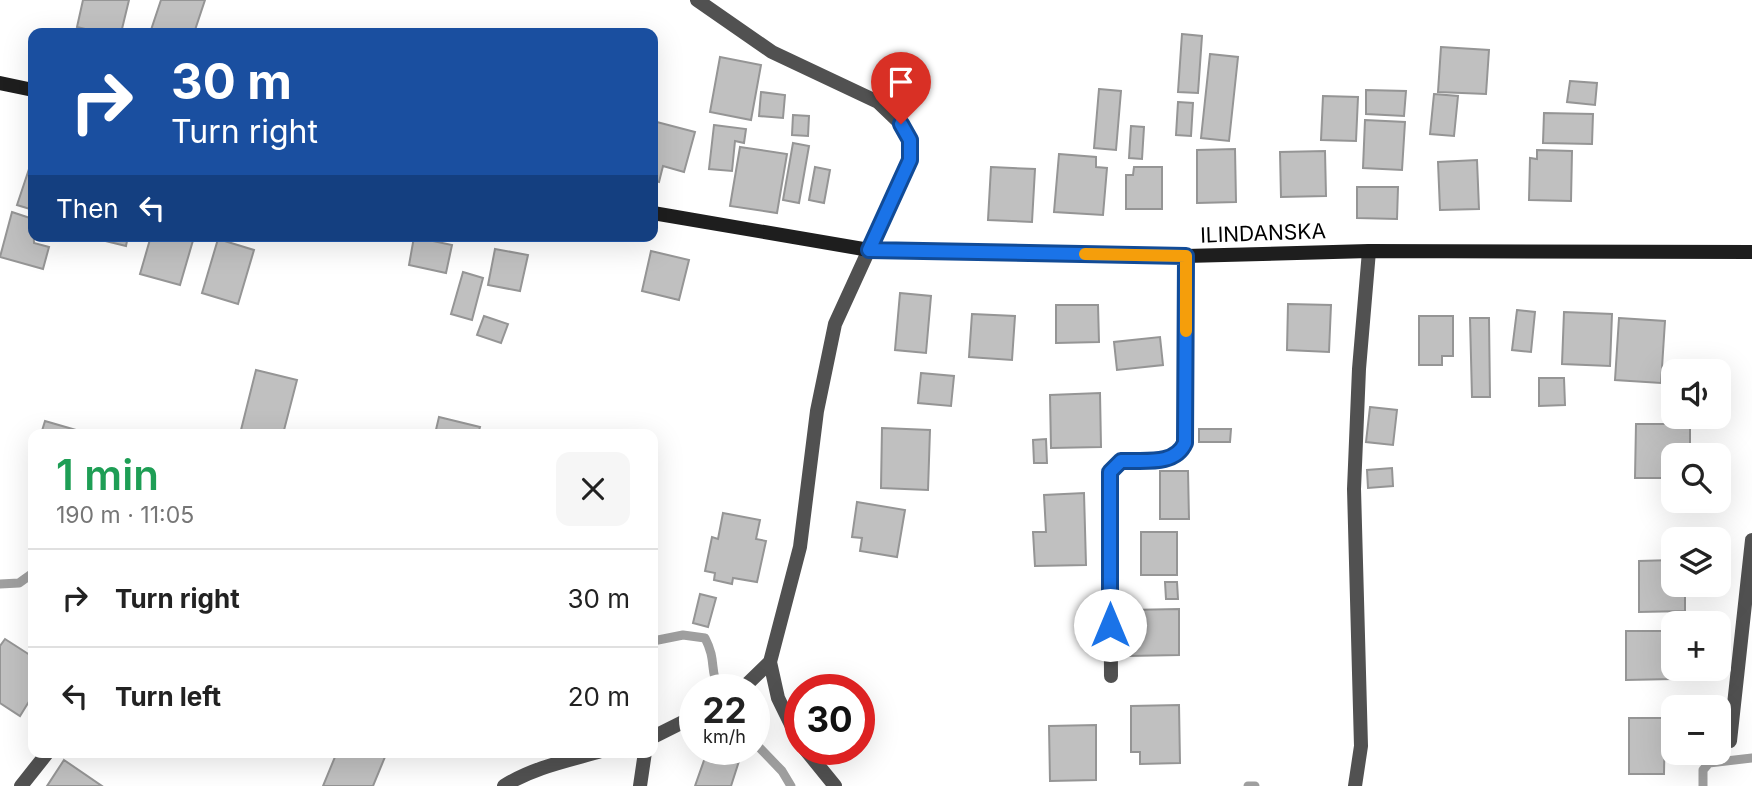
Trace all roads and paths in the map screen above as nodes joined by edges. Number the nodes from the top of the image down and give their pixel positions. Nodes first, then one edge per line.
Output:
1 (697, 0) edge
2 (0, 83) edge
3 (28, 89) edge
4 (658, 214) edge
5 (869, 250) junction
6 (1369, 251) junction
7 (1752, 252) edge
8 (1186, 256) junction
9 (1752, 540) edge
10 (770, 662) junction
11 (758, 674) edge
12 (1111, 676) dead end
13 (784, 710) edge
14 (679, 724) edge
15 (658, 734) edge
16 (1731, 741) dead end
17 (43, 758) edge
18 (577, 758) edge
19 (644, 758) edge
20 (818, 765) edge
21 (21, 786) edge
22 (503, 786) edge
23 (640, 786) edge
24 (835, 786) edge
25 (1355, 786) edge

1 - 5 street
2 - 3 street
4 - 5 street, ILINDANSKA
5 - 8 street, ILINDANSKA
5 - 10 street
6 - 7 street, ILINDANSKA
6 - 8 street, ILINDANSKA
6 - 25 street
8 - 12 street
9 - 16 street
10 - 11 street
10 - 13 street
14 - 15 street
17 - 21 street
18 - 22 street
19 - 23 street
20 - 24 street

